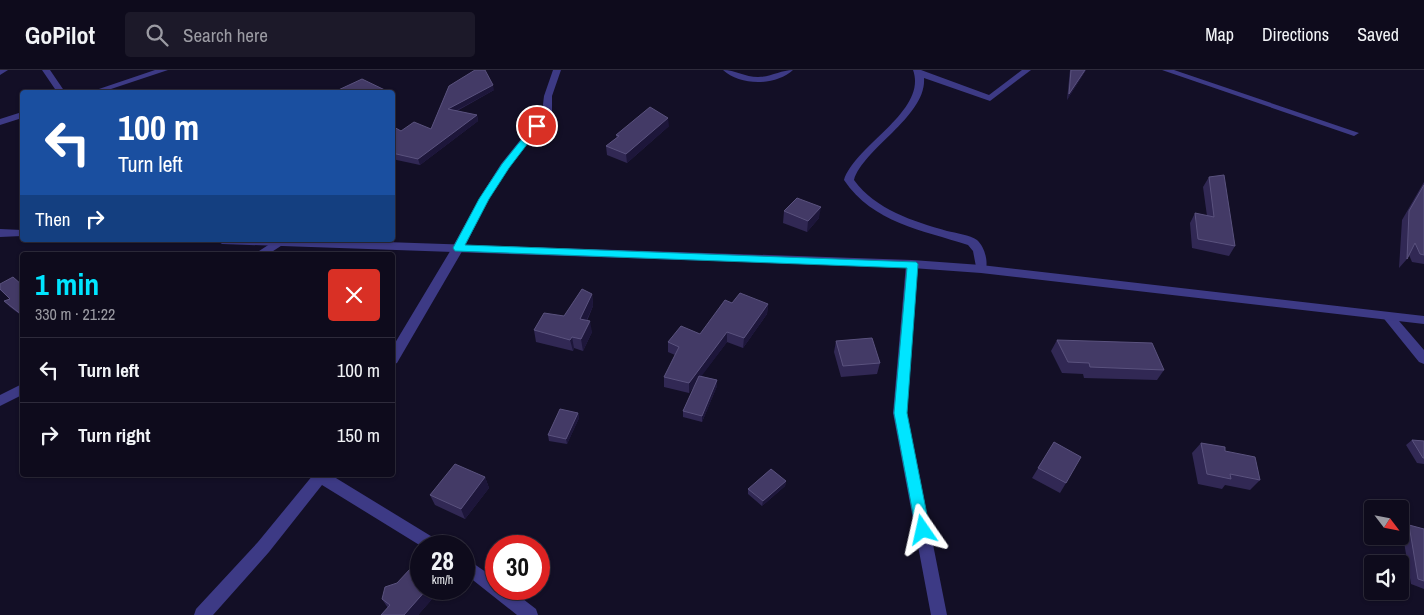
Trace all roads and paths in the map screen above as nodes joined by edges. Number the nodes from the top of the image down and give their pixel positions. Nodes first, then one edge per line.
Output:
1 (4, 70) edge
2 (46, 70) edge
3 (164, 70) edge
4 (557, 70) edge
5 (727, 70) edge
6 (789, 70) edge
7 (1026, 70) edge
8 (1166, 70) edge
9 (0, 72) edge
10 (919, 72) edge
11 (59, 90) edge
12 (100, 90) edge
13 (20, 116) edge
14 (0, 122) edge
15 (1354, 133) dead end
16 (0, 232) edge
17 (20, 233) edge
18 (281, 242) joint
19 (458, 248) junction
20 (264, 252) edge
21 (912, 264) junction
22 (981, 269) junction
23 (1389, 316) junction
24 (1424, 320) edge
25 (395, 355) edge
26 (1424, 359) edge
27 (20, 390) edge
28 (0, 401) edge
29 (320, 477) edge
30 (323, 477) edge
31 (416, 535) edge
32 (512, 600) edge
33 (202, 615) edge
34 (530, 615) edge
35 (939, 615) edge

1 - 9 street
2 - 11 street
3 - 12 street
4 - 19 street
5 - 6 street
7 - 10 street
8 - 15 street
10 - 22 street
13 - 14 street
16 - 17 street
18 - 19 street
18 - 20 street
19 - 21 street
19 - 25 street
21 - 22 street
21 - 35 street
22 - 23 street
23 - 24 street
23 - 26 street
27 - 28 street
29 - 33 street
30 - 31 street
32 - 34 street

